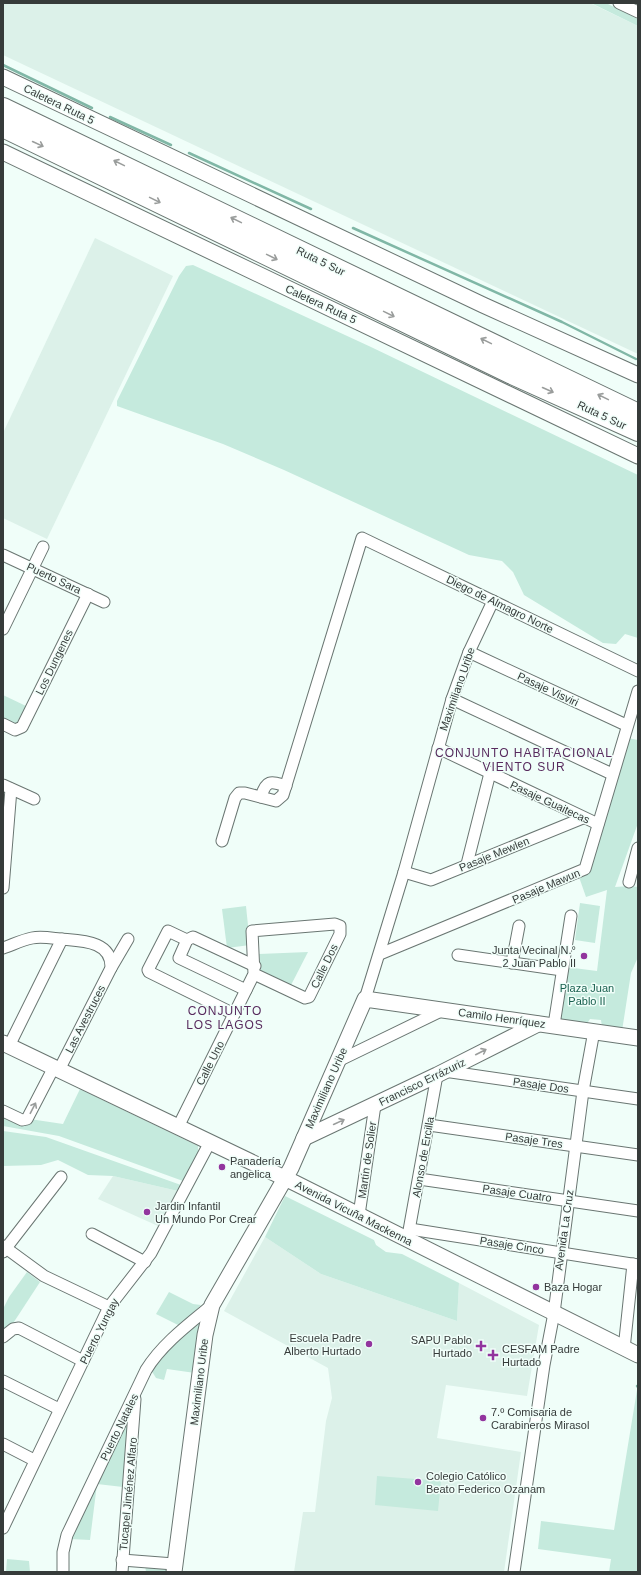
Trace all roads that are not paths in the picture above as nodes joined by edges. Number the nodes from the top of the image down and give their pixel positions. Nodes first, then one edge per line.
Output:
1 (619, 3) edge
2 (638, 12) edge
3 (3, 77) edge
4 (3, 108) edge
5 (3, 127) edge
6 (3, 152) edge
7 (638, 375) edge
8 (638, 414) edge
9 (638, 431) edge
10 (638, 456) edge
11 (43, 547) dead end
12 (3, 555) edge
13 (32, 568) junction
14 (88, 594) junction
15 (493, 601) junction
16 (104, 602) dead end
17 (3, 629) edge
18 (469, 652) junction
19 (638, 671) edge
20 (638, 691) edge
21 (452, 700) junction
22 (3, 724) edge
23 (626, 725) junction
24 (438, 748) junction
25 (490, 773) junction
26 (612, 774) junction
27 (286, 786) junction
28 (7, 787) edge
29 (261, 797) junction
30 (34, 799) dead end
31 (583, 818) junction
32 (598, 824) junction
33 (222, 841) dead end
34 (638, 848) edge
35 (467, 864) junction
36 (404, 872) junction
37 (629, 882) dead end
38 (3, 888) edge
39 (571, 916) dead end
40 (519, 926) dead end
41 (62, 939) junction
42 (128, 939) dead end
43 (187, 940) junction
44 (3, 948) edge
45 (380, 954) junction
46 (458, 955) dead end
47 (512, 963) junction
48 (111, 968) junction
49 (255, 970) junction
50 (562, 970) junction
51 (246, 990) junction
52 (365, 999) junction
53 (444, 1010) junction
54 (234, 1014) junction
55 (538, 1024) junction
56 (554, 1025) junction
57 (594, 1031) junction
58 (638, 1038) edge
59 (6, 1044) edge
60 (338, 1061) junction
61 (57, 1068) junction
62 (440, 1073) junction
63 (583, 1091) junction
64 (638, 1099) edge
65 (375, 1105) junction
66 (3, 1111) edge
67 (429, 1125) junction
68 (178, 1127) junction
69 (304, 1138) junction
70 (210, 1142) junction
71 (576, 1145) junction
72 (638, 1155) edge
73 (61, 1177) dead end
74 (285, 1178) junction
75 (419, 1179) junction
76 (568, 1200) junction
77 (638, 1211) edge
78 (358, 1215) junction
79 (92, 1234) dead end
80 (409, 1234) junction
81 (4, 1249) edge
82 (561, 1253) junction
83 (145, 1262) junction
84 (635, 1264) edge
85 (212, 1304) junction
86 (109, 1307) junction
87 (554, 1313) junction
88 (3, 1337) edge
89 (624, 1349) junction
90 (638, 1355) edge
91 (83, 1361) junction
92 (3, 1381) edge
93 (136, 1391) junction
94 (59, 1409) junction
95 (3, 1444) edge
96 (34, 1460) junction
97 (3, 1528) edge
98 (122, 1560) junction
99 (174, 1568) edge
100 (63, 1572) edge
101 (122, 1572) edge
102 (514, 1572) edge

1 - 2 street
3 - 7 street, Caletera Ruta 5
8 -> 4 highway, Ruta 5 Sur
5 -> 9 highway, Ruta 5 Sur
6 - 10 street, Caletera Ruta 5
11 - 13 street
12 - 13 street, Puerto Sara
13 - 14 street, Puerto Sara
13 - 17 street
14 - 16 street, Puerto Sara
14 - 22 street, Los Dungenes
15 - 18 street, Maximiliano Uribe
15 - 19 street, Diego de Almagro Norte
15 - 27 street, Diego de Almagro Norte
18 - 21 street, Maximiliano Uribe
18 - 23 street, Pasaje Visviri
20 - 23 street, Pasaje Mawun
21 - 24 street, Maximiliano Uribe
21 - 26 street
23 - 26 street, Pasaje Mawun
24 - 25 street, Pasaje Guaitecas
24 - 36 street, Maximiliano Uribe
25 - 31 street, Pasaje Guaitecas
25 - 35 street
26 - 32 street, Pasaje Mawun
27 - 29 street
27 - 29 street
28 - 30 street
28 - 38 street
29 - 33 street
31 - 32 street, Pasaje Guaitecas
31 - 35 street, Pasaje Mewlen
32 - 45 street, Pasaje Mawun
34 - 37 street
35 - 36 street, Pasaje Mewlen
36 - 45 street, Maximiliano Uribe
39 - 50 street
40 - 47 street
41 - 44 street
41 - 48 street
41 - 59 street
42 - 48 street, Las Avestruces
43 - 49 street
43 - 51 street
43 - 54 street
45 - 52 street, Maximiliano Uribe
46 - 47 street
47 - 50 street
48 - 61 street, Las Avestruces
49 - 49 street, Calle Dos
49 - 51 street, Calle Uno
50 - 56 street
51 - 54 street, Calle Uno
52 - 53 street, Camilo Henríquez
52 - 60 street, Maximiliano Uribe
53 - 55 street, Camilo Henríquez
53 - 60 street
54 - 68 street, Calle Uno
55 - 56 street, Camilo Henríquez
62 -> 55 street, Francisco Errázuriz
56 - 57 street, Camilo Henríquez
57 - 58 street, Camilo Henríquez
57 - 63 street, Avenida La Cruz
59 - 61 street, Avenida Vicuña Mackenna
60 - 69 street, Maximiliano Uribe
66 -> 61 street, Las Avestruces
61 - 68 street, Avenida Vicuña Mackenna
62 - 63 street, Pasaje Dos
62 - 65 street, Francisco Errázuriz
62 - 67 street, Alonso de Ercilla
63 - 64 street, Pasaje Dos
63 - 71 street, Avenida La Cruz
69 -> 65 street, Francisco Errázuriz
65 - 78 street, Martín de Solier
67 - 71 street, Pasaje Tres
67 - 75 street, Alonso de Ercilla
68 - 70 street, Avenida Vicuña Mackenna
69 - 74 street, Maximiliano Uribe
70 - 74 street, Avenida Vicuña Mackenna
70 - 83 street, Puerto Yungay
71 - 72 street, Pasaje Tres
71 - 76 street, Avenida La Cruz
73 - 81 street
74 - 78 street, Avenida Vicuña Mackenna
74 - 85 street, Maximiliano Uribe
75 - 76 street, Pasaje Cuatro
75 - 80 street, Alonso de Ercilla
76 - 77 street, Pasaje Cuatro
76 - 82 street, Avenida La Cruz
78 - 80 street, Avenida Vicuña Mackenna
79 - 83 street
80 - 82 street, Pasaje Cinco
80 - 87 street, Avenida Vicuña Mackenna
81 - 86 street
82 - 84 street, Pasaje Cinco
82 - 87 street, Avenida La Cruz
83 - 86 street, Puerto Yungay
84 - 89 street
85 - 93 street, Puerto Natales
85 - 99 street, Maximiliano Uribe
86 - 91 street, Puerto Yungay
87 - 89 street, Avenida Vicuña Mackenna
87 - 102 street, Avenida La Cruz
88 - 91 street
89 - 90 street, Avenida Vicuña Mackenna
91 - 94 street, Puerto Yungay
92 - 94 street
93 - 98 street, Tucapel Jiménez Alfaro
93 - 100 street, Puerto Natales
94 - 96 street, Puerto Yungay
95 - 96 street
96 - 97 street, Puerto Yungay
98 - 99 street
98 - 101 street, Tucapel Jiménez Alfaro

